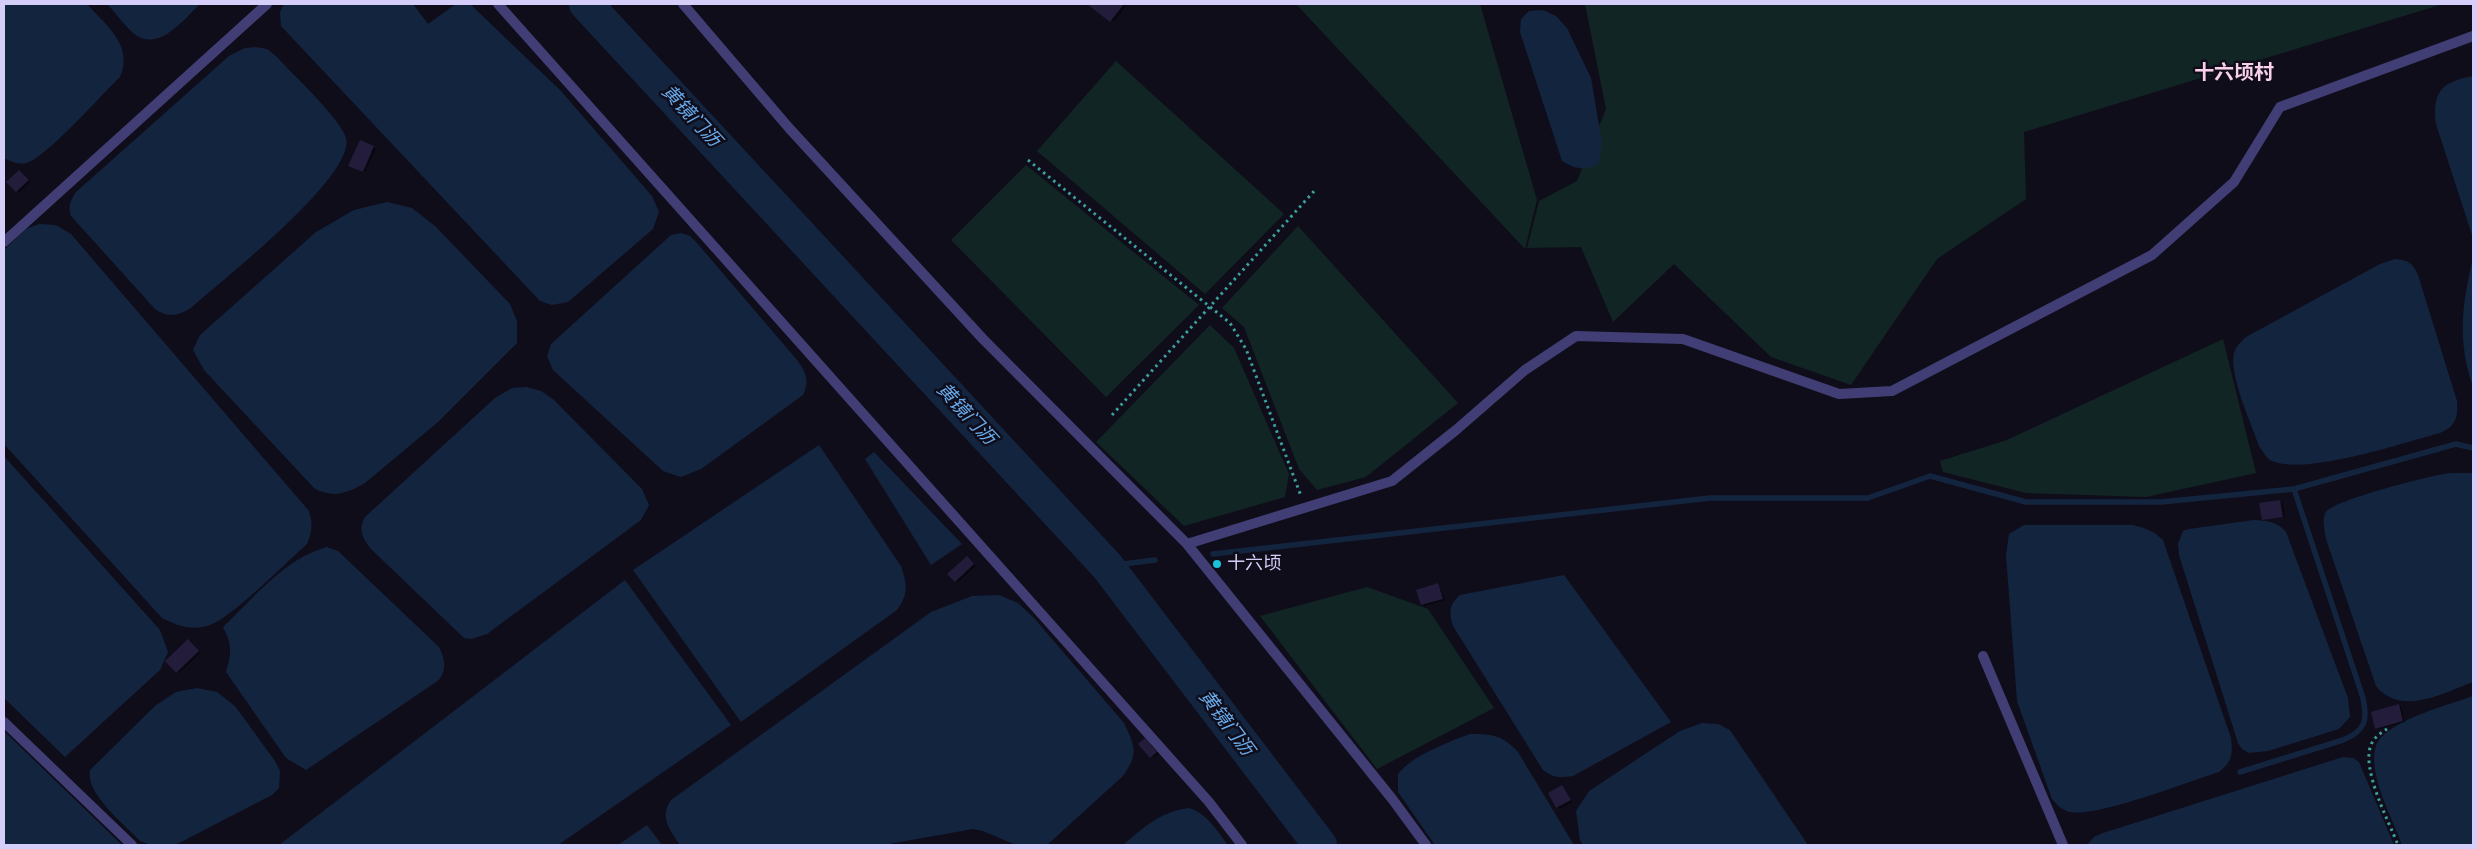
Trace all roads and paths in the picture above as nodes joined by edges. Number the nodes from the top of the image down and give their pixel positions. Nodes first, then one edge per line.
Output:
1 (267, 4) edge
2 (498, 4) edge
3 (683, 4) edge
4 (2473, 36) edge
5 (1028, 160) dead end
6 (1316, 189) dead end
7 (4, 242) edge
8 (1210, 307) junction
9 (1112, 415) dead end
10 (1302, 501) dead end
11 (1186, 544) junction
12 (1983, 656) dead end
13 (4, 722) edge
14 (2387, 728) dead end
15 (132, 845) edge
16 (1242, 845) edge
17 (1426, 845) edge
18 (2063, 845) edge
19 (2398, 845) edge

1 - 7 lane
2 - 16 lane
3 - 11 lane
4 - 11 lane
5 - 8 path
6 - 8 path
8 - 9 path
8 - 10 path
11 - 17 lane
12 - 18 lane
13 - 15 lane
14 - 19 path

